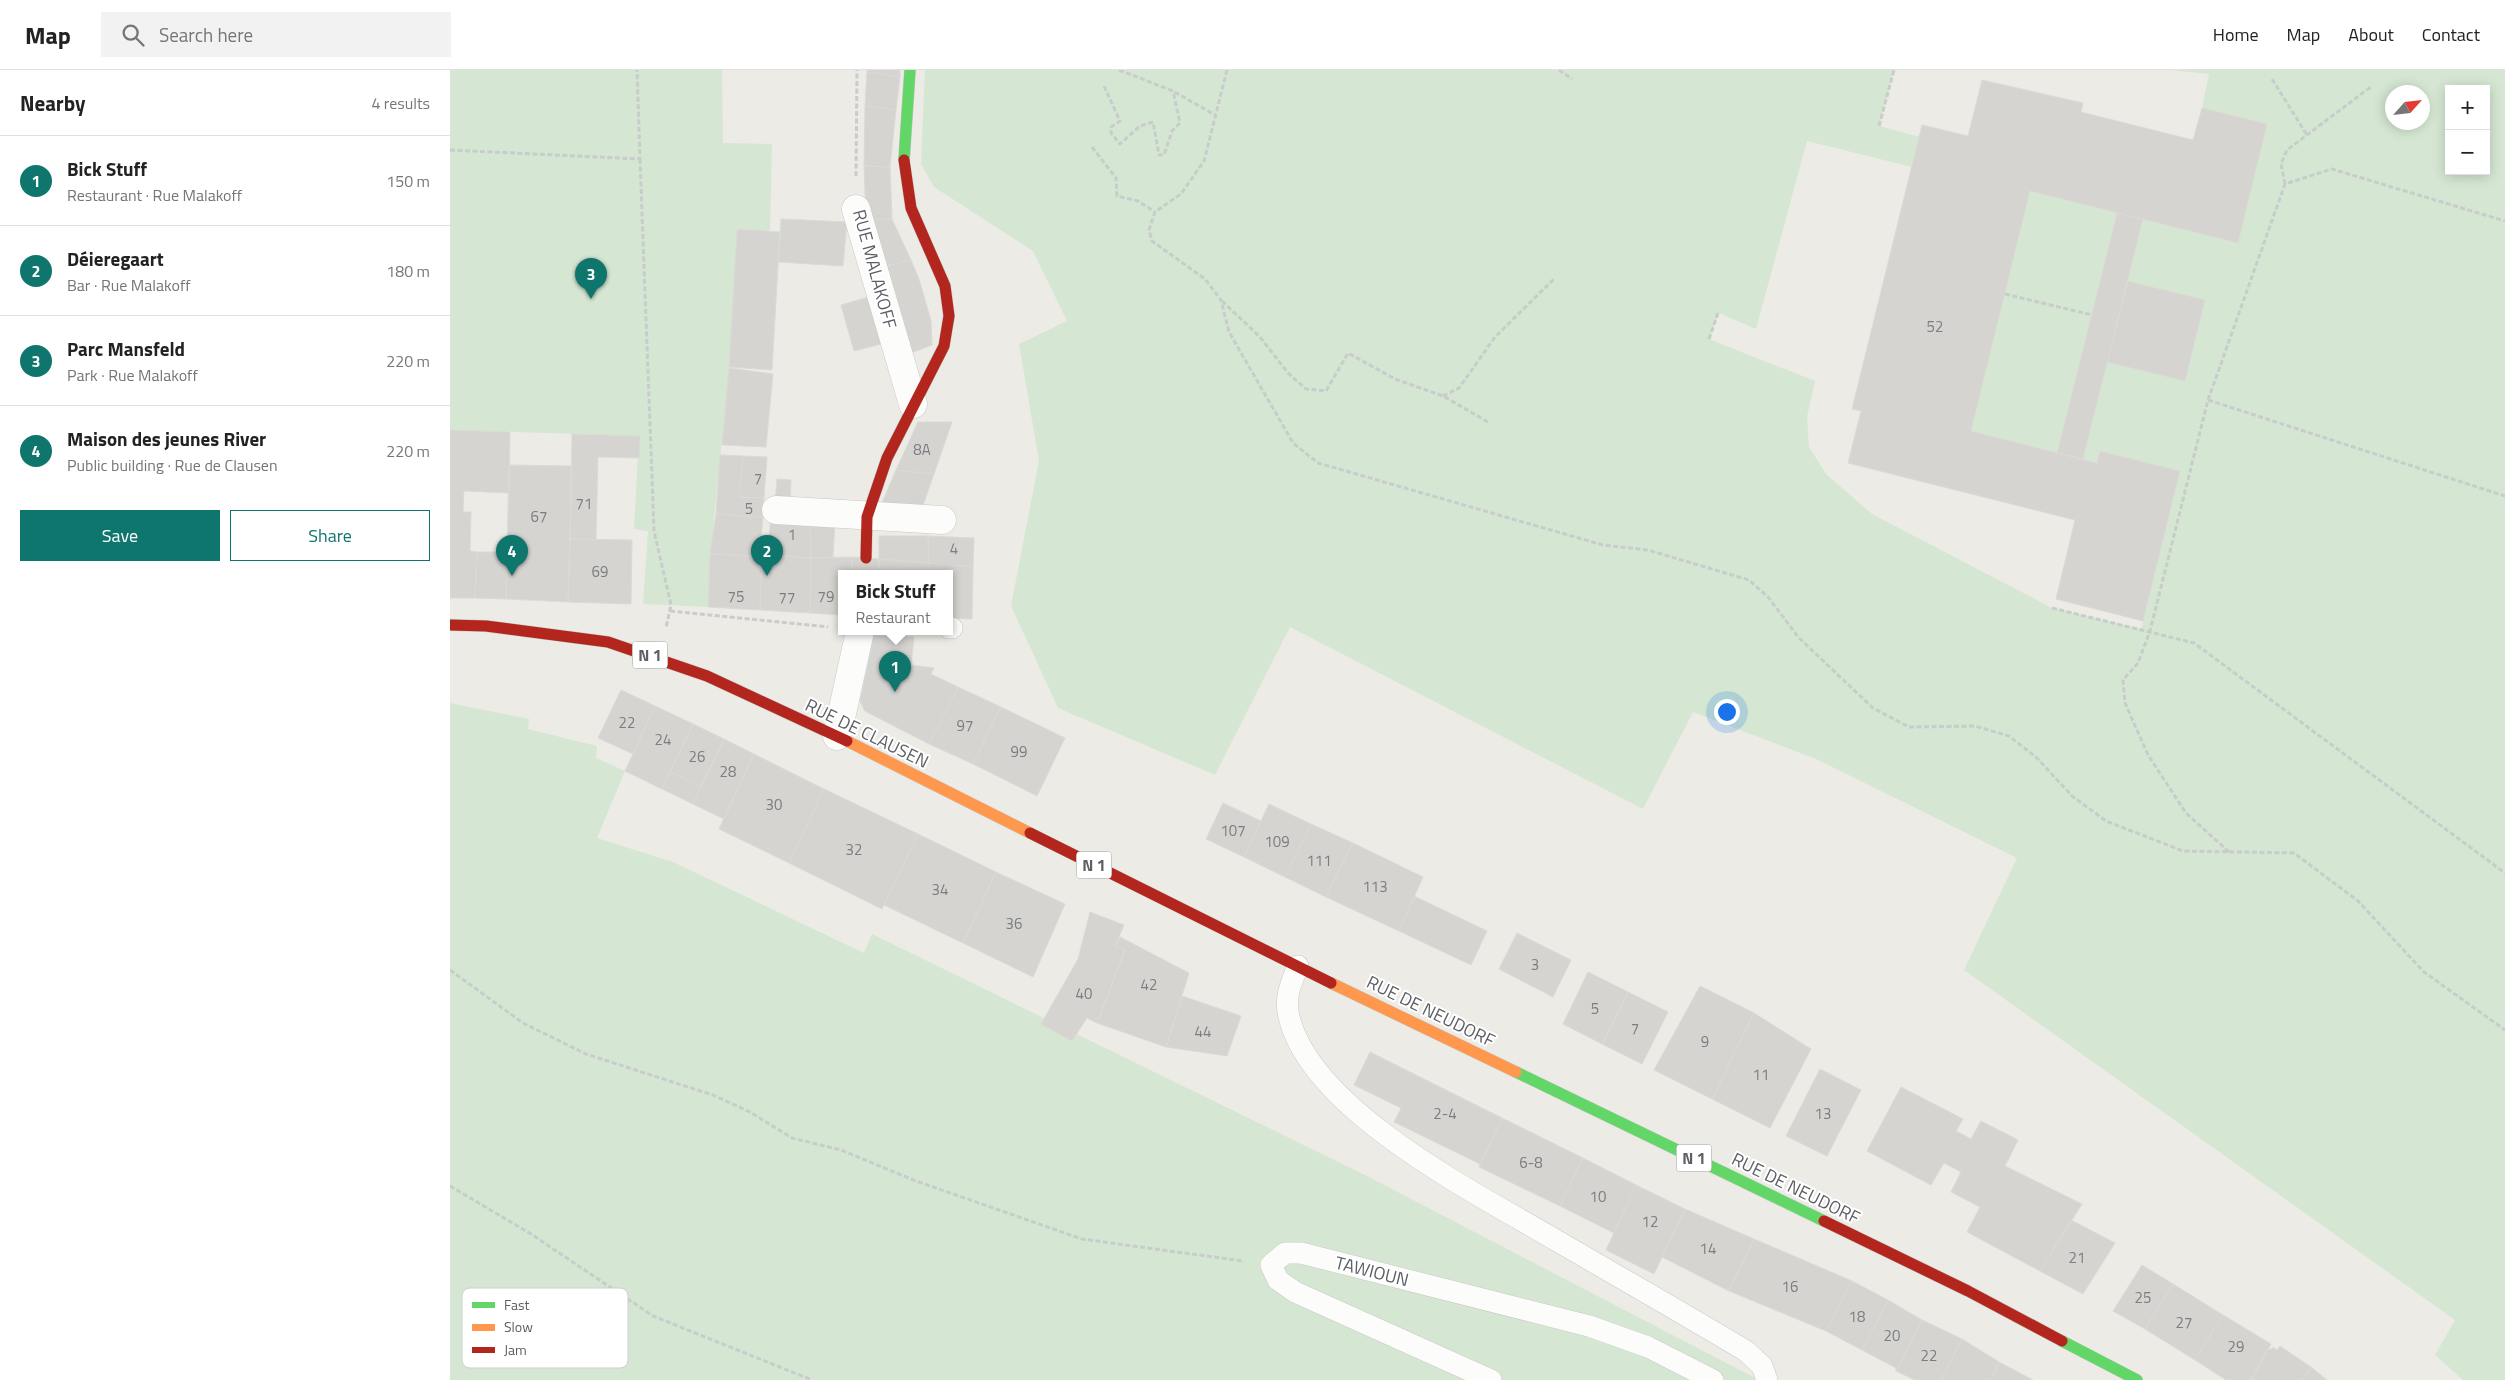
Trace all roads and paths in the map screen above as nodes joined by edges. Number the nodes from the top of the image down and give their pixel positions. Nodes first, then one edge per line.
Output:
1 (637, 70) edge
2 (857, 70) edge
3 (910, 70) edge
4 (1119, 70) edge
5 (1227, 70) edge
6 (1559, 70) edge
7 (1894, 70) edge
8 (1572, 78) dead end
9 (2272, 79) dead end
10 (1104, 86) dead end
11 (2372, 86) dead end
12 (1173, 91) junction
13 (1215, 115) junction
14 (1879, 126) dead end
15 (2307, 135) junction
16 (1092, 147) dead end
17 (450, 150) edge
18 (640, 159) junction
19 (2285, 184) junction
20 (856, 209) joint
21 (1155, 212) junction
22 (2505, 222) edge
23 (1554, 278) dead end
24 (2005, 294) dead end
25 (1221, 300) junction
26 (1718, 313) dead end
27 (2092, 315) dead end
28 (1708, 339) dead end
29 (1443, 396) junction
30 (2208, 400) junction
31 (914, 404) junction
32 (1488, 422) dead end
33 (2505, 496) edge
34 (776, 510) dead end
35 (868, 517) junction
36 (942, 520) dead end
37 (866, 558) dead end
38 (671, 605) dead end
39 (2052, 608) dead end
40 (670, 611) dead end
41 (450, 625) edge
42 (832, 627) dead end
43 (2150, 632) junction
44 (859, 635) edge
45 (837, 736) junction
46 (2230, 852) junction
47 (2505, 873) edge
48 (1247, 942) joint
49 (1298, 966) junction
50 (450, 970) edge
51 (2505, 1030) edge
52 (450, 1186) edge
53 (1271, 1265) junction
54 (611, 1288) edge
55 (628, 1299) edge
56 (812, 1380) edge
57 (1491, 1380) edge
58 (1713, 1380) edge
59 (1767, 1380) edge
60 (2138, 1380) edge

1 - 18 path
2 - 20 path, RUE MALAKOFF
3 - 31 main road
4 - 12 path
5 - 13 path
6 - 8 path
7 - 14 path
9 - 15 path
10 - 12 path
11 - 15 path
12 - 13 path
13 - 21 path
15 - 19 path
16 - 21 path
17 - 18 path
18 - 38 path
19 - 22 path
19 - 30 path
20 - 31 street, RUE MALAKOFF
21 - 25 path
23 - 29 path
24 - 27 path
25 - 29 path
25 - 46 path
26 - 28 path
29 - 32 path
30 - 33 path
30 - 43 path
31 - 35 main road
34 - 35 street
35 - 36 street
35 - 37 main road
39 - 43 path
40 - 42 path
41 - 45 main road, RUE DE CLAUSEN / N 1
43 - 46 path
43 - 47 path
44 - 45 street
45 - 48 main road, RUE DE CLAUSEN / N 1
46 - 51 path
48 - 49 main road, RUE DE NEUDORF / N 1
49 - 59 lane
49 - 60 main road, RUE DE NEUDORF / N 1
50 - 53 path
52 - 54 path
53 - 57 lane
53 - 58 lane, TAWIOUN
55 - 56 path

